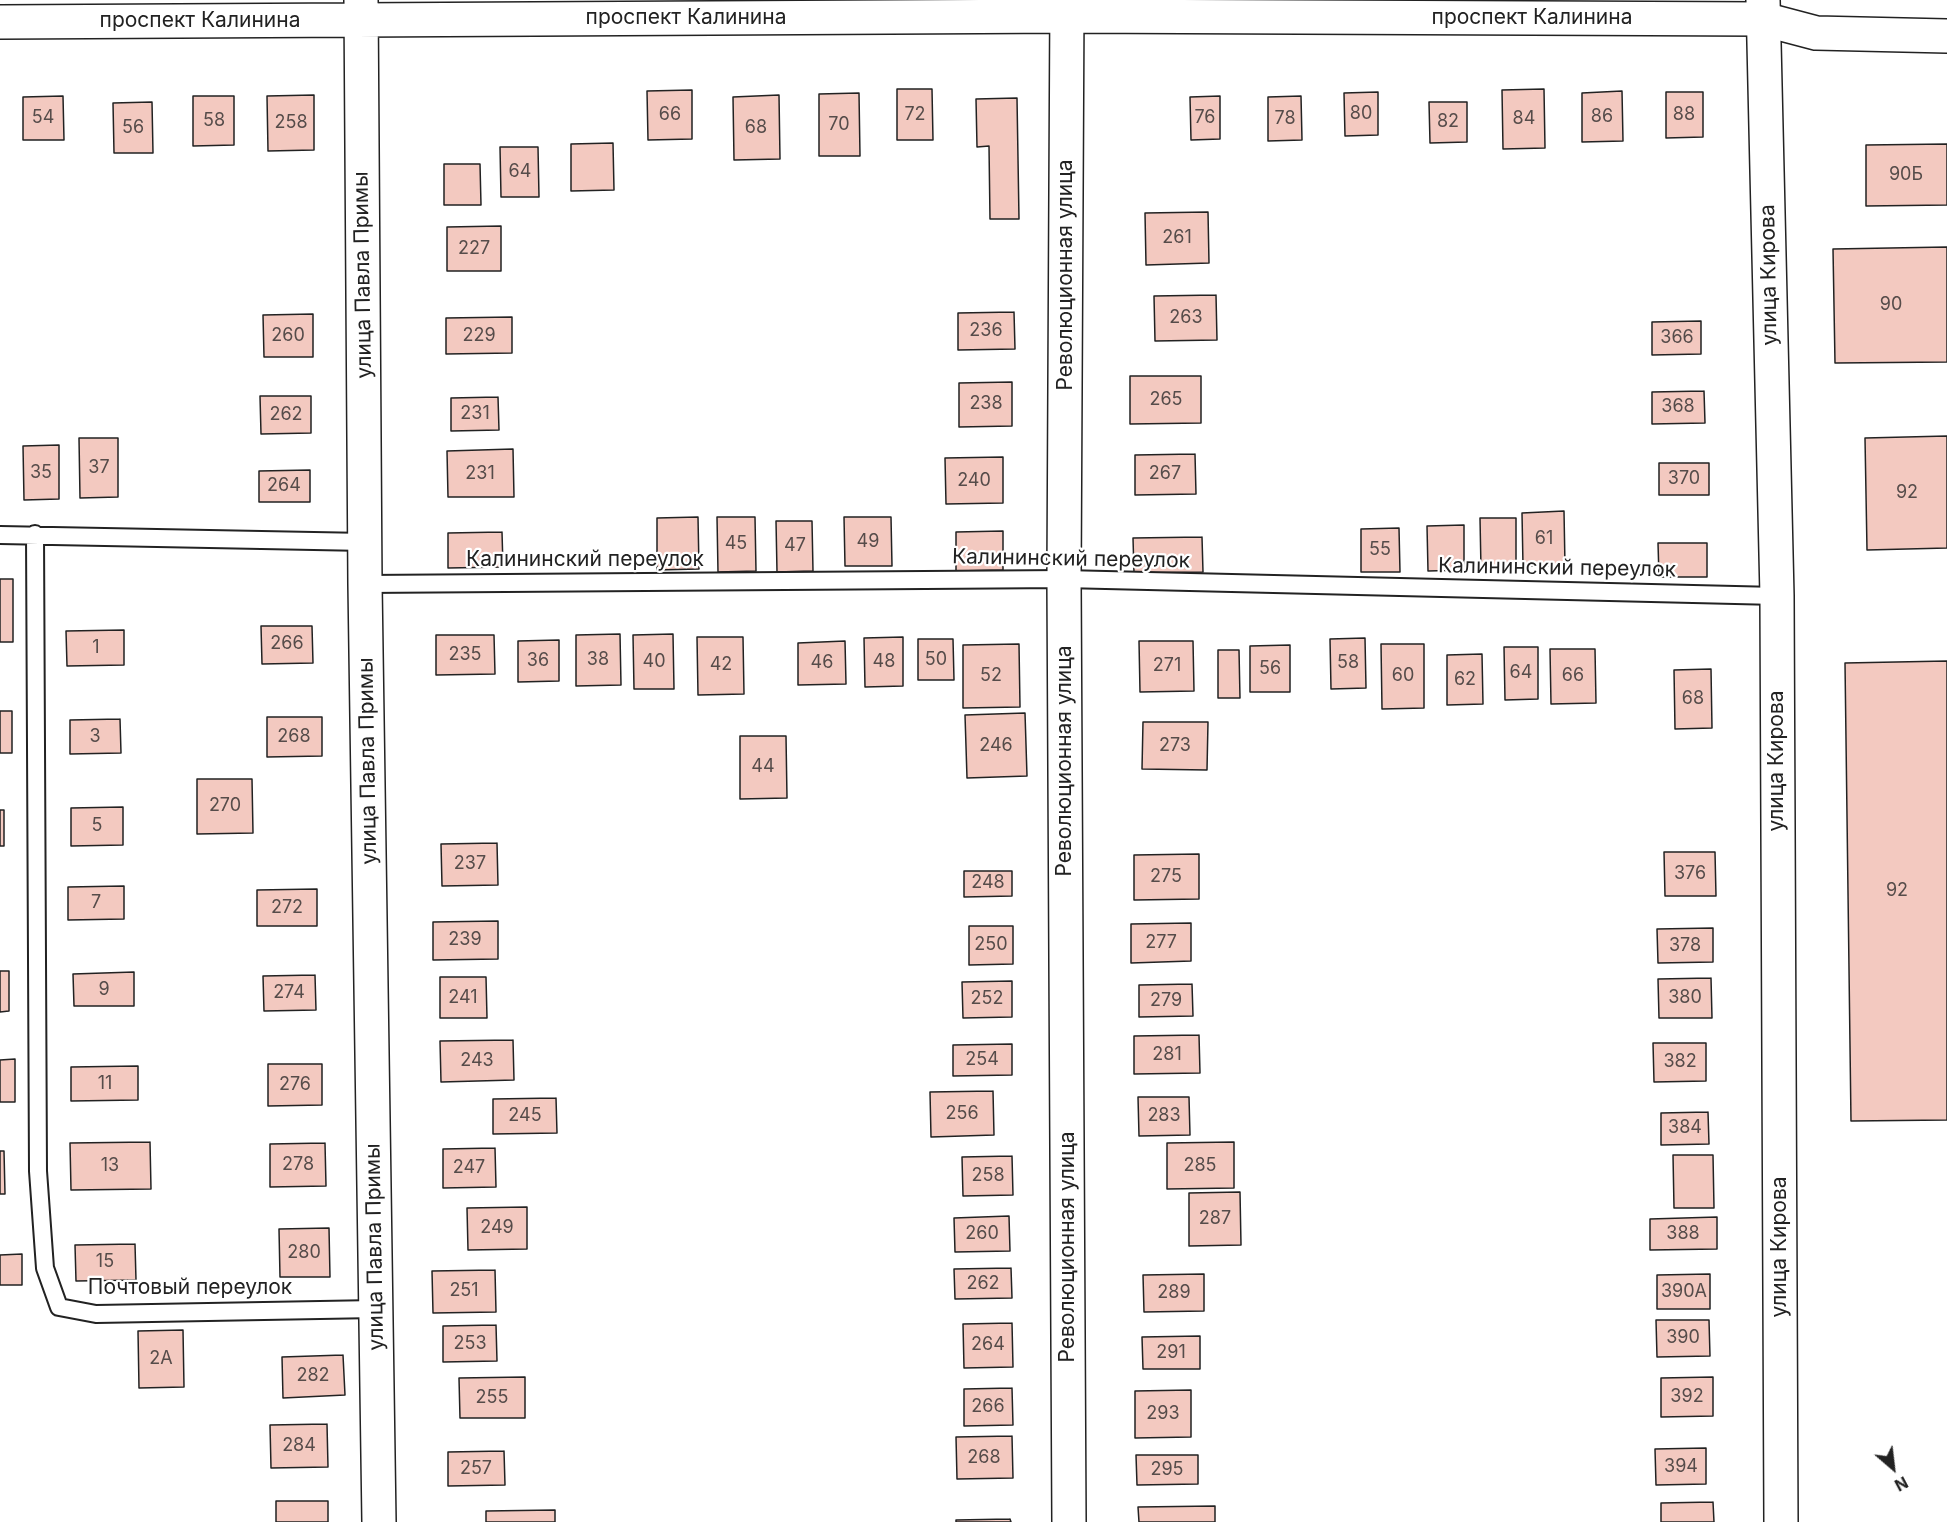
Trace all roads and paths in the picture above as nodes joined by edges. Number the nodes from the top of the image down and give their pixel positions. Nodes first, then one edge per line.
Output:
1 (1067, 8) edge
2 (361, 10) edge
3 (1763, 10) edge
4 (0, 22) edge
5 (1947, 36) edge
6 (35, 534) junction
7 (0, 535) edge
8 (366, 542) junction
9 (1064, 579) junction
10 (365, 584) junction
11 (1777, 596) junction
12 (376, 1309) junction
13 (379, 1522) edge
14 (1069, 1522) edge
15 (1781, 1522) edge

1 - 2 street, проспект Калинина
1 - 3 street, проспект Калинина
1 - 9 street, Революционная улица
2 - 4 street, проспект Калинина
2 - 8 street, улица Павла Примы
3 - 5 street, проспект Калинина
3 - 11 street, улица Кирова
6 - 7 lane
6 - 8 lane
6 - 12 lane, Почтовый переулок
8 - 10 street, улица Павла Примы
9 - 10 lane, Калининский переулок
9 - 11 lane, Калининский переулок
9 - 14 street, Революционная улица
10 - 12 street, улица Павла Примы
11 - 15 street, улица Кирова
12 - 13 street, улица Павла Примы

